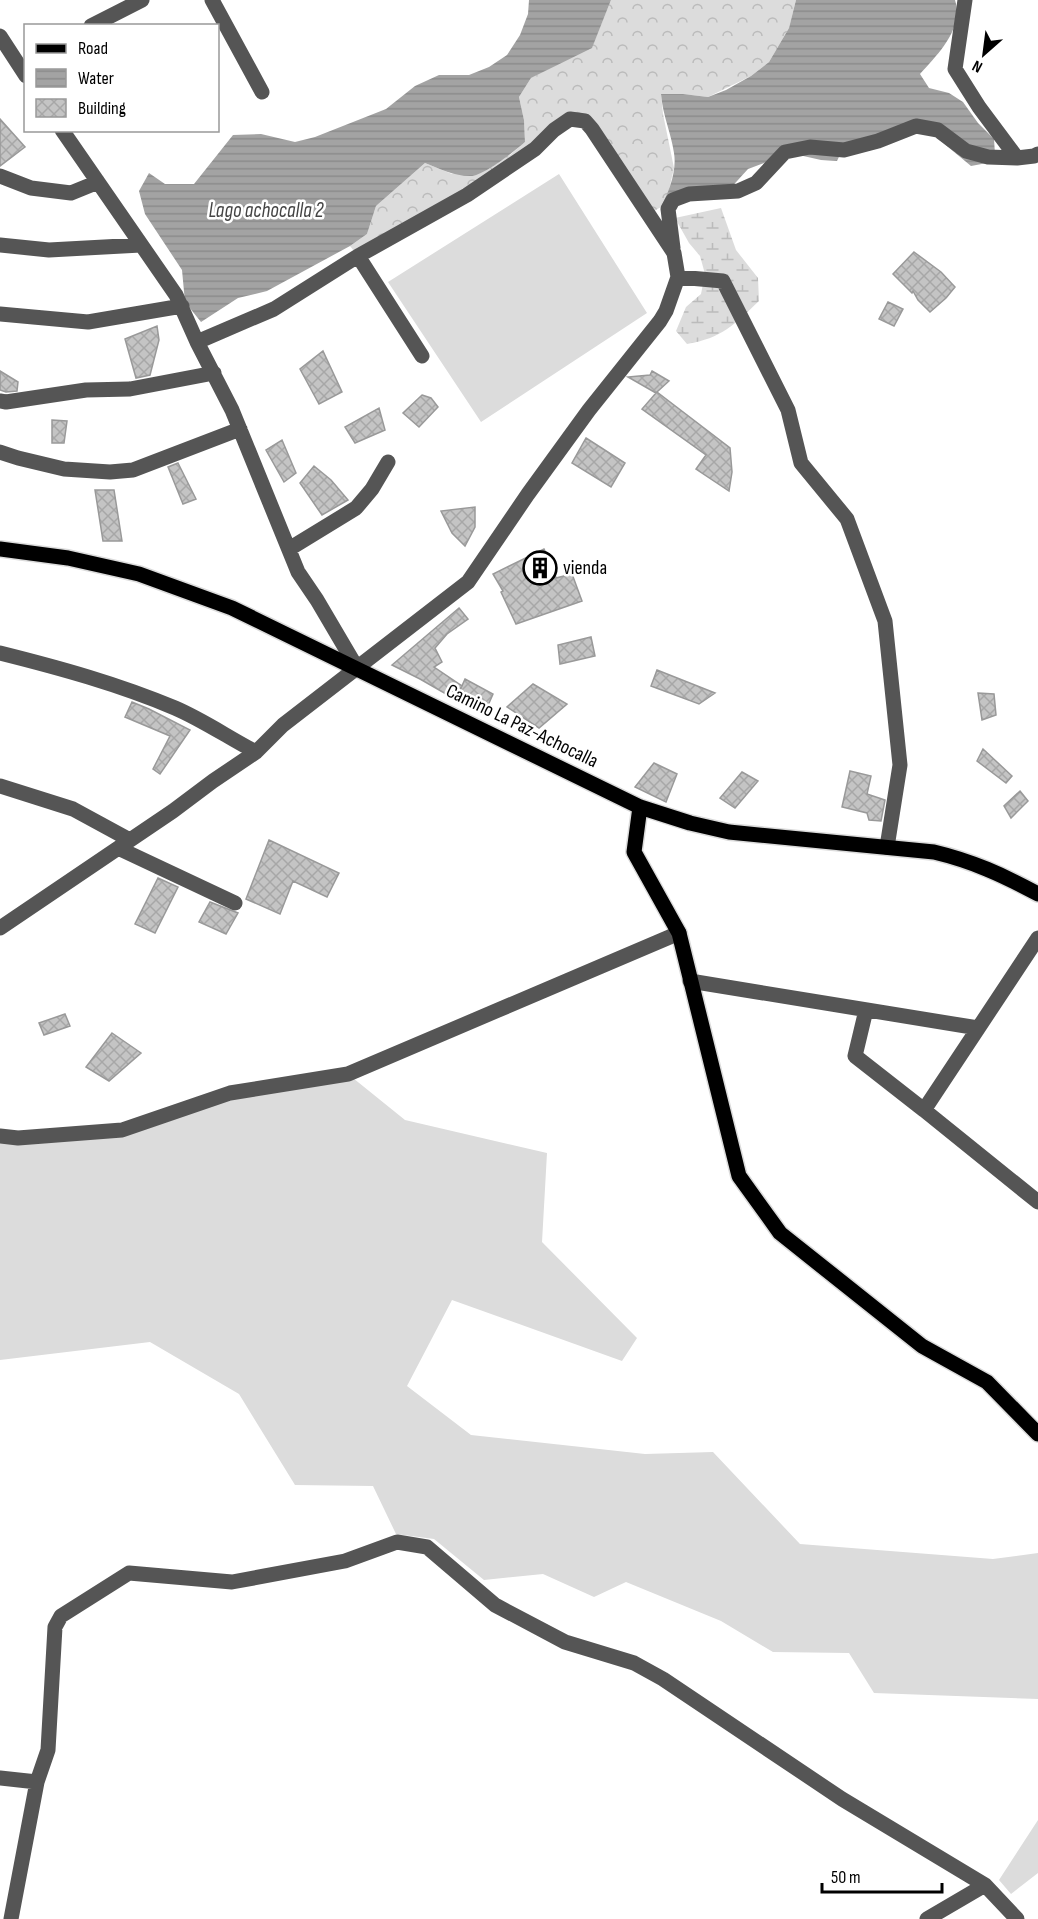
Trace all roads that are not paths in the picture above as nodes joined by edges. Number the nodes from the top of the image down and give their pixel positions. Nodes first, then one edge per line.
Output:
1 (142, 0) edge
2 (212, 0) edge
3 (965, 0) edge
4 (95, 24) edge
5 (0, 36) edge
6 (20, 56) edge
7 (262, 92) dead end
8 (63, 132) edge
9 (1038, 154) edge
10 (1017, 158) junction
11 (0, 176) edge
12 (98, 182) junction
13 (0, 245) edge
14 (141, 245) junction
15 (674, 253) junction
16 (358, 256) junction
17 (678, 277) junction
18 (182, 306) junction
19 (0, 314) edge
20 (197, 342) junction
21 (422, 356) dead end
22 (214, 373) junction
23 (0, 401) edge
24 (240, 429) junction
25 (0, 452) edge
26 (388, 462) dead end
27 (0, 549) edge
28 (289, 549) junction
29 (0, 653) edge
30 (357, 668) junction
31 (256, 752) junction
32 (0, 786) edge
33 (640, 807) junction
34 (124, 844) junction
35 (887, 847) junction
36 (1038, 894) edge
37 (235, 903) dead end
38 (0, 928) edge
39 (679, 933) junction
40 (1038, 938) edge
41 (690, 981) junction
42 (866, 1010) junction
43 (978, 1028) junction
44 (924, 1110) junction
45 (0, 1136) edge
46 (1037, 1198) edge
47 (1038, 1434) edge
48 (0, 1778) edge
49 (37, 1782) junction
50 (985, 1885) junction
51 (11, 1919) edge
52 (927, 1919) edge
53 (1017, 1919) edge

1 - 4 street
2 - 7 street
3 - 10 street
5 - 6 street
8 - 12 street
9 - 10 street
10 - 15 street
11 - 12 street
12 - 14 street
13 - 14 street
14 - 18 street
15 - 16 street
15 - 17 street
16 - 20 street
16 - 21 street
17 - 30 street
17 - 35 street
18 - 19 street
18 - 20 street
20 - 22 street
22 - 23 street
22 - 24 street
24 - 25 street
24 - 28 street
26 - 28 street
27 - 30 main road, Camino La Paz-Achocalla
28 - 30 street
29 - 31 street
30 - 31 street
30 - 33 main road, Camino La Paz-Achocalla
31 - 34 street
32 - 34 street
33 - 35 main road, Camino La Paz-Achocalla
33 - 39 main road
34 - 37 street
34 - 38 street
35 - 36 main road, Camino La Paz-Achocalla
39 - 41 main road
39 - 45 street
40 - 43 street
41 - 42 street
41 - 47 main road
42 - 43 street
42 - 44 street
43 - 44 street
44 - 46 street
48 - 49 street
49 - 50 street
49 - 51 street
50 - 52 street
50 - 53 street

